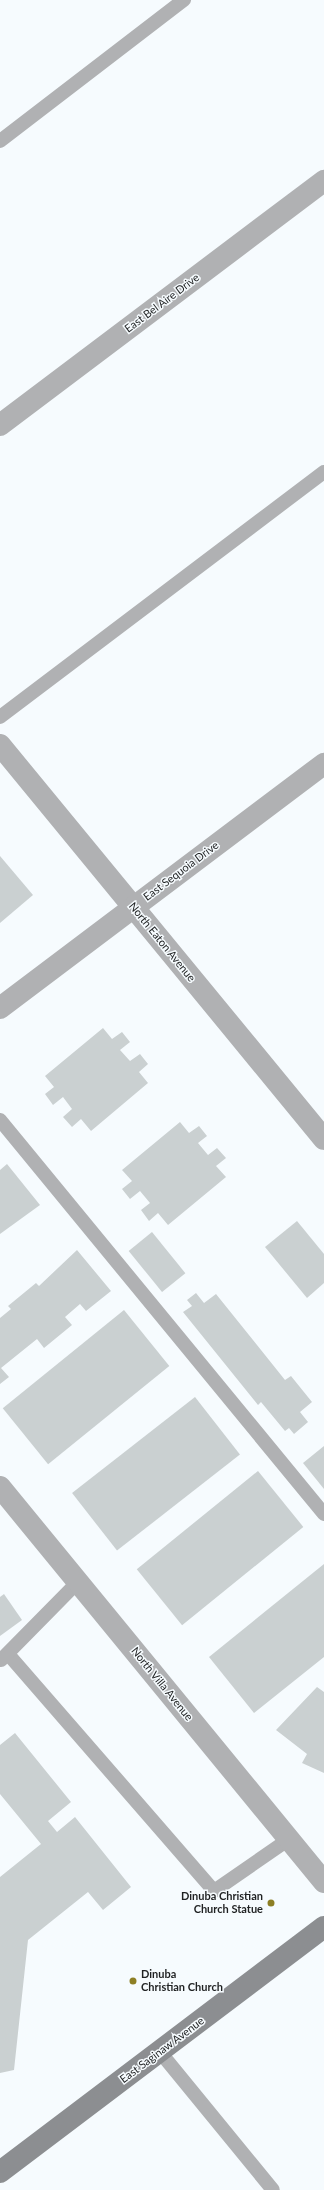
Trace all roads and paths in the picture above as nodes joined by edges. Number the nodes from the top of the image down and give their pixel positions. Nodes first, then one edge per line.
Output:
1 (184, 0) edge
2 (0, 141) edge
3 (324, 181) edge
4 (0, 425) edge
5 (324, 472) edge
6 (0, 717) edge
7 (3, 756) edge
8 (324, 764) edge
9 (133, 907) junction
10 (0, 1008) edge
11 (0, 1120) edge
12 (324, 1139) edge
13 (0, 1487) edge
14 (324, 1514) edge
15 (78, 1582) junction
16 (4, 1657) edge
17 (289, 1839) junction
18 (324, 1882) edge
19 (324, 1927) edge
20 (160, 2052) junction
21 (0, 2172) edge
22 (273, 2190) edge

1 - 2 lane
3 - 4 street, East Bel Aire Drive
5 - 6 lane
7 - 9 street, North Eaton Avenue
8 - 9 street, East Sequoia Drive
9 - 10 street, East Sequoia Drive
9 - 12 street, North Eaton Avenue
11 - 14 lane
13 - 15 street, North Villa Avenue
15 - 16 lane
15 - 17 street, North Villa Avenue
16 - 17 lane
17 - 18 street, North Villa Avenue
19 - 20 street, East Saginaw Avenue
20 - 21 street, East Saginaw Avenue
20 - 22 lane

